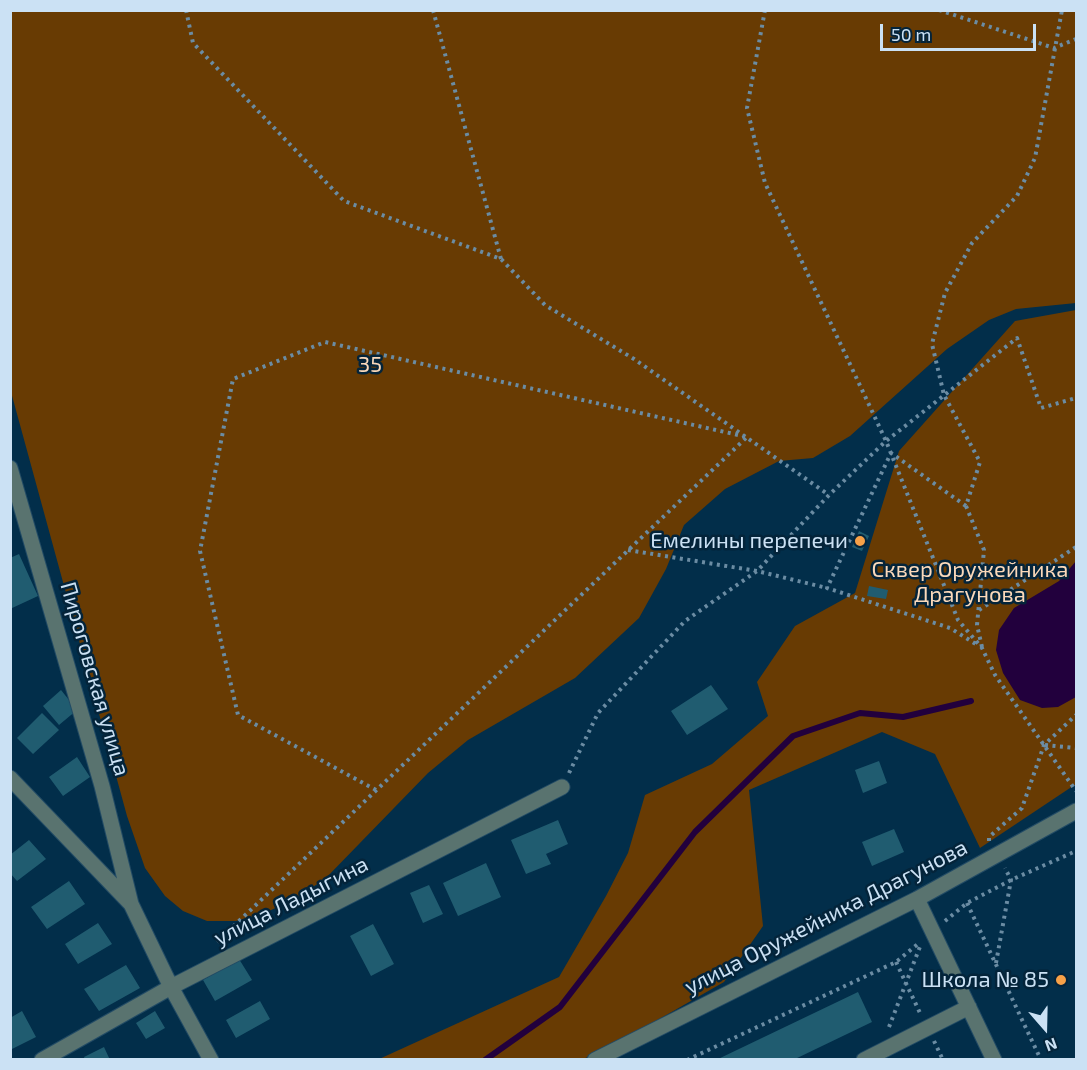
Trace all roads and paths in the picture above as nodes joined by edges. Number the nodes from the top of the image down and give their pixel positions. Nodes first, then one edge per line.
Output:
1 (186, 10) edge
2 (433, 10) edge
3 (765, 10) edge
4 (939, 10) edge
5 (1062, 10) edge
6 (1077, 39) edge
7 (1054, 48) junction
8 (501, 259) junction
9 (944, 395) junction
10 (1077, 398) edge
11 (747, 437) junction
12 (886, 441) junction
13 (891, 453) junction
14 (10, 468) edge
15 (829, 495) junction
16 (966, 506) junction
17 (1077, 547) edge
18 (628, 550) junction
19 (757, 571) junction
20 (827, 588) junction
21 (979, 610) junction
22 (982, 648) junction
23 (1077, 715) edge
24 (1044, 745) junction
25 (1077, 748) edge
26 (10, 778) edge
27 (562, 788) joint
28 (376, 790) junction
29 (1077, 791) edge
30 (1077, 811) edge
31 (1077, 850) edge
32 (997, 854) junction
33 (1011, 880) junction
34 (917, 899) junction
35 (131, 904) junction
36 (922, 941) dead end
37 (214, 946) dead end
38 (896, 962) dead end
39 (996, 963) junction
40 (171, 987) junction
41 (969, 1007) junction
42 (879, 1052) junction
43 (698, 1057) edge
44 (42, 1059) edge
45 (211, 1059) edge
46 (595, 1059) edge
47 (687, 1059) edge
48 (864, 1059) edge
49 (994, 1059) edge
50 (1041, 1059) edge

1 - 8 path
2 - 8 path
3 - 12 path
4 - 7 path
5 - 7 path
6 - 7 path
7 - 9 path
8 - 11 path
9 - 10 path
9 - 12 path
9 - 16 path
11 - 15 path
11 - 18 path
11 - 28 path
12 - 13 path
12 - 15 path
13 - 16 path
13 - 20 path
13 - 22 path
14 - 35 street, Пироговская улица
15 - 19 path
16 - 21 path
17 - 21 path
18 - 19 path
18 - 28 path
19 - 20 path
19 - 27 path
20 - 22 path
21 - 22 path
22 - 24 path
23 - 24 path
24 - 25 path
24 - 29 path
24 - 32 path
26 - 35 street
27 - 40 street, улица Ладыгина
28 - 37 path
30 - 32 street, улица Оружейника Драгунова
31 - 33 path
32 - 33 path
32 - 34 street, улица Оружейника Драгунова
33 - 39 path
33 - 39 path
34 - 41 street
34 - 46 street, улица Оружейника Драгунова
35 - 40 street
36 - 42 path
38 - 43 path
39 - 50 path
40 - 44 street, улица Ладыгина
40 - 45 street
41 - 42 street
41 - 49 street
42 - 48 street
43 - 47 path

